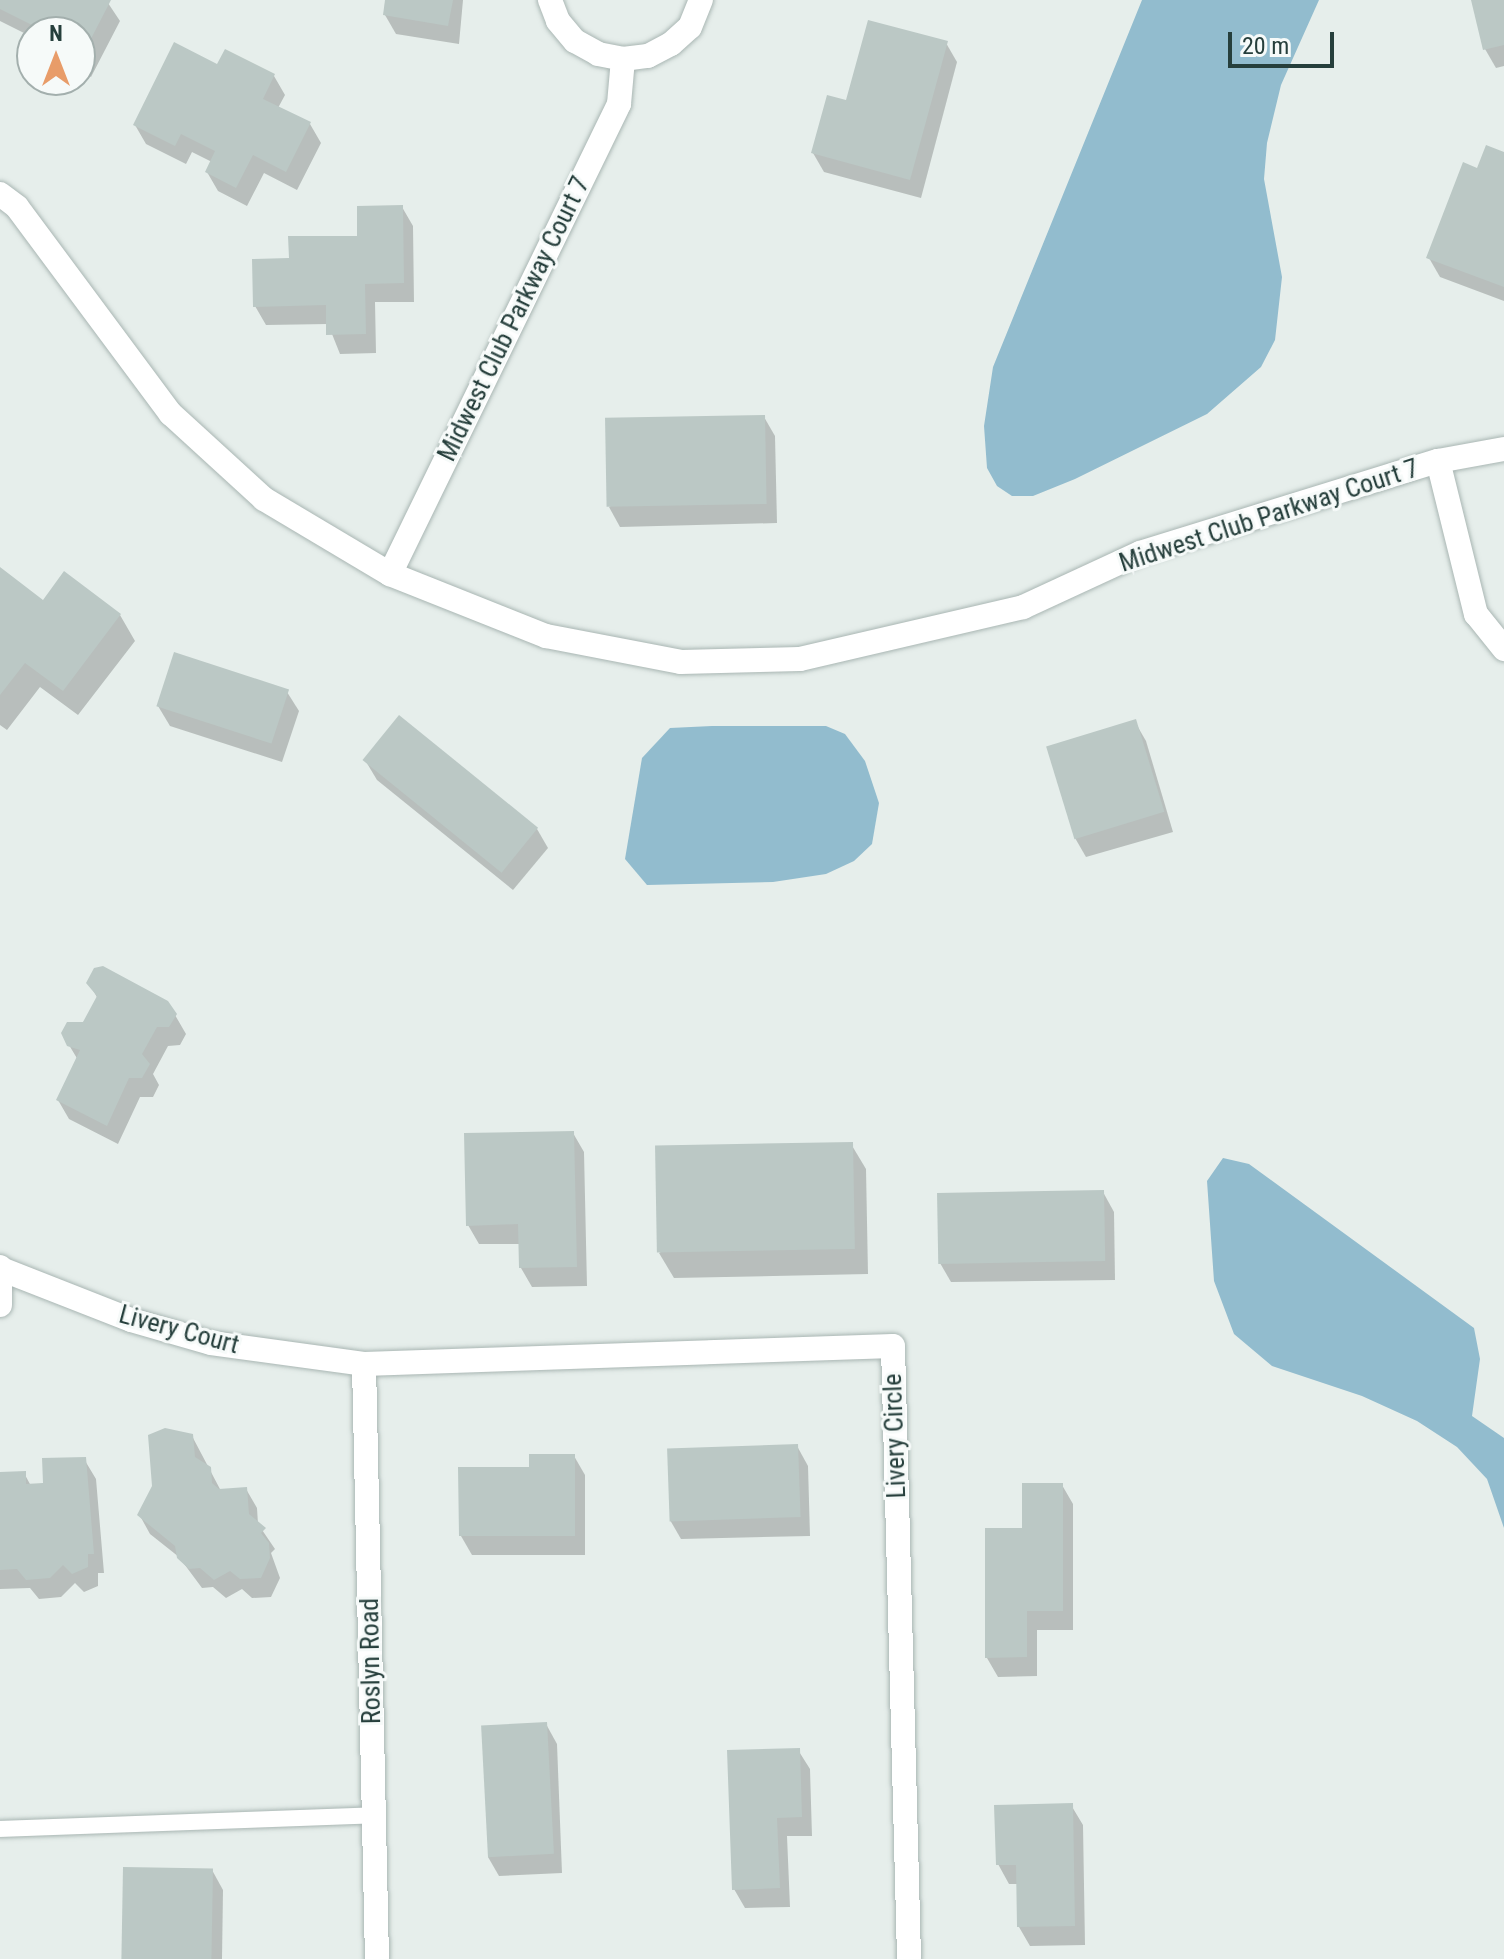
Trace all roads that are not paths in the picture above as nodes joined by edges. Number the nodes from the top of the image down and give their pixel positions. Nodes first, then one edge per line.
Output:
1 (550, 0) edge
2 (701, 0) edge
3 (623, 59) junction
4 (0, 194) edge
5 (1504, 449) edge
6 (1438, 461) junction
7 (390, 574) junction
8 (1504, 649) edge
9 (1, 1268) edge
10 (0, 1305) edge
11 (364, 1364) junction
12 (374, 1815) junction
13 (0, 1829) edge
14 (377, 1959) edge
15 (909, 1959) edge

1 - 3 street
2 - 3 street
3 - 7 street, Midwest Club Parkway Court 7
4 - 7 street, Midwest Club Parkway Court 7
5 - 6 street, Midwest Club Parkway Court 7
6 - 7 street, Midwest Club Parkway Court 7
6 - 8 street
9 - 10 street
9 - 11 street, Livery Court
11 - 12 street, Roslyn Road
11 - 15 street, Livery Circle
12 - 13 lane
12 - 14 street, Roslyn Road

